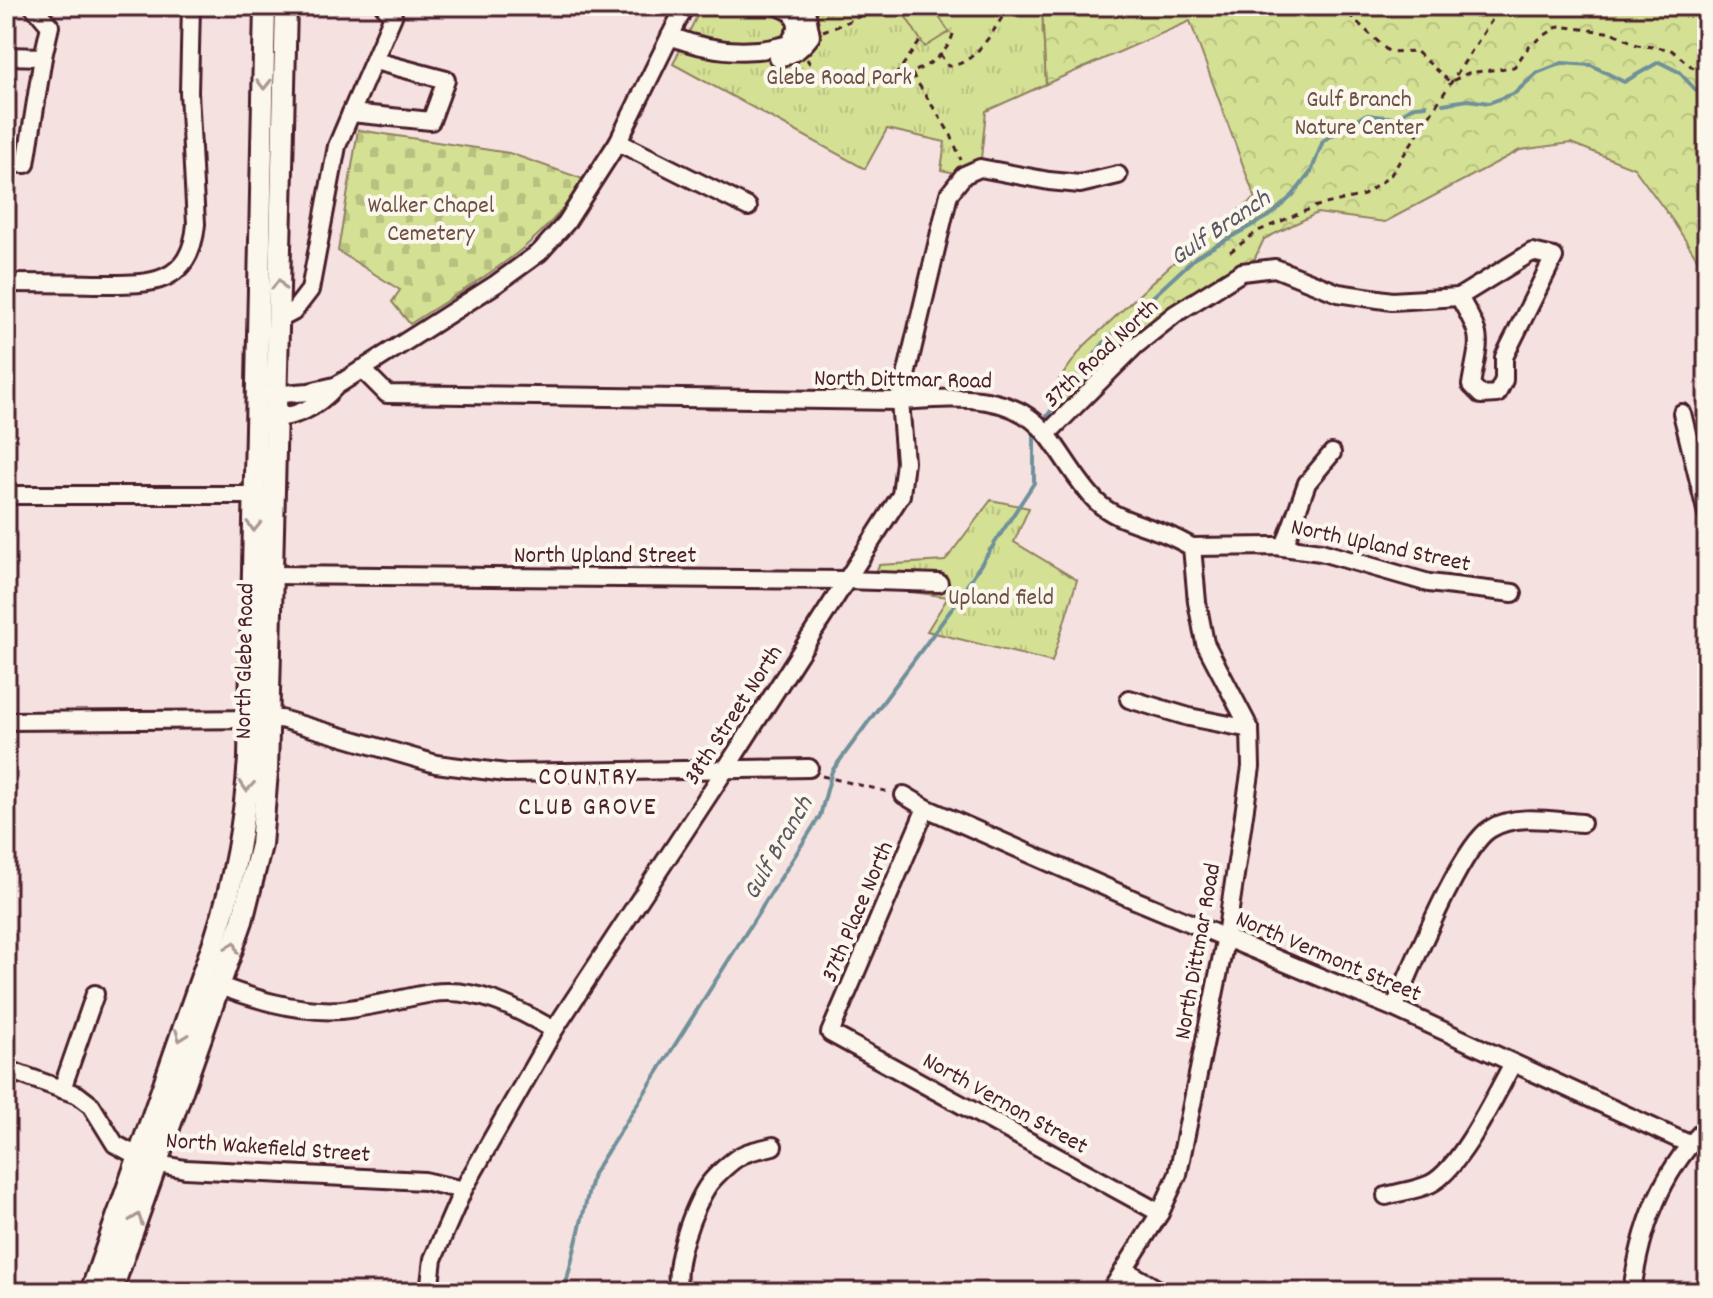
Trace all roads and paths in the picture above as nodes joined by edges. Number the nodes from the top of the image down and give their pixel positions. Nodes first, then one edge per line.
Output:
1 (33, 6) edge
2 (56, 6) edge
3 (191, 6) edge
4 (265, 6) edge
5 (286, 6) edge
6 (384, 6) edge
7 (685, 6) edge
8 (877, 6) edge
9 (1009, 6) edge
10 (1340, 6) edge
11 (1501, 6) edge
12 (785, 10) edge
13 (50, 26) junction
14 (954, 28) dead end
15 (670, 36) junction
16 (921, 40) dead end
17 (806, 43) junction
18 (773, 49) junction
19 (940, 54) junction
20 (6, 56) edge
21 (43, 57) junction
22 (375, 61) junction
23 (912, 74) junction
24 (894, 78) junction
25 (1707, 79) edge
26 (1450, 82) junction
27 (351, 113) junction
28 (618, 142) junction
29 (960, 154) dead end
30 (6, 163) edge
31 (1118, 175) dead end
32 (748, 207) dead end
33 (1230, 252) dead end
34 (6, 283) edge
35 (1459, 297) junction
36 (278, 320) junction
37 (362, 369) junction
38 (336, 386) junction
39 (266, 396) junction
40 (900, 401) junction
41 (1682, 413) dead end
42 (266, 419) junction
43 (1047, 434) junction
44 (1332, 453) dead end
45 (6, 495) edge
46 (255, 495) junction
47 (1707, 514) edge
48 (1192, 547) junction
49 (1284, 547) junction
50 (271, 575) junction
51 (845, 580) junction
52 (939, 583) dead end
53 (1513, 593) dead end
54 (1129, 699) dead end
55 (258, 718) junction
56 (6, 721) edge
57 (1250, 729) junction
58 (725, 770) junction
59 (814, 772) joint
60 (904, 795) joint
61 (926, 808) junction
62 (1582, 823) dead end
63 (1226, 936) junction
64 (210, 983) junction
65 (95, 994) dead end
66 (1394, 1008) junction
67 (554, 1030) junction
68 (830, 1033) joint
69 (1512, 1065) junction
70 (6, 1069) edge
71 (62, 1089) junction
72 (1707, 1127) edge
73 (1689, 1144) junction
74 (773, 1146) dead end
75 (148, 1159) junction
76 (463, 1190) junction
77 (1386, 1196) dead end
78 (1160, 1213) junction
79 (1125, 1270) junction
80 (91, 1292) edge
81 (111, 1292) edge
82 (429, 1292) edge
83 (680, 1292) edge
84 (1110, 1292) edge
85 (1162, 1292) edge
86 (1632, 1292) edge

1 - 13 street
2 - 13 street
3 - 34 street
4 -> 39 main road, North Glebe Road
36 -> 5 main road, North Glebe Road
6 - 22 street
7 - 15 street
8 - 17 path
9 - 19 path
10 - 26 path
11 - 26 path
12 - 17 street
12 - 18 street
13 - 21 street
14 - 19 path
15 - 18 street
15 - 28 street
16 - 24 path
17 - 18 street
17 - 24 path
19 - 23 path
20 - 21 street
21 - 30 street
22 - 27 street
22 - 27 street
23 - 24 path
23 - 29 path
25 - 26 path
26 - 33 path
27 - 36 street
28 - 32 street
28 - 37 street
31 - 40 street, 38th Street North
35 - 35 street, 37th Road North
35 - 43 street, 37th Road North
36 - 39 main road, North Glebe Road
37 - 38 street
37 - 40 street, North Dittmar Road
38 - 39 street
38 - 42 street
39 - 42 main road, North Glebe Road
40 - 43 street, North Dittmar Road
40 - 51 street, 38th Street North
41 - 47 street
42 - 46 main road, North Glebe Road
42 - 50 main road, North Glebe Road
43 - 48 street, North Dittmar Road
44 - 49 street
45 - 46 street
46 -> 55 main road, North Glebe Road
48 - 49 street, North Upland Street
48 - 57 street, North Dittmar Road
49 - 53 street, North Upland Street
50 - 51 street, North Upland Street
50 - 55 main road, North Glebe Road
51 - 52 street, North Upland Street
51 - 58 street, 38th Street North
54 - 57 street
55 - 56 street
55 - 58 street
55 - 64 main road, North Glebe Road
57 - 63 street, North Dittmar Road
58 - 59 street
58 - 67 street, 38th Street North
59 - 60 path
60 - 61 street, North Vermont Street
61 - 63 street, North Vermont Street
61 - 68 street, 37th Place North
62 - 66 street
63 - 66 street, North Vermont Street
63 - 78 street, North Dittmar Road
64 - 67 street
64 - 75 main road, North Glebe Road
65 - 71 street
66 - 69 street, North Vermont Street
67 - 76 street, 38th Street North
68 - 78 street, North Vernon Street
69 - 73 street, North Vermont Street
69 - 77 street
70 - 71 street, North Wakefield Street
71 - 75 street, North Wakefield Street
72 - 73 street
73 - 86 street
74 - 83 street
75 - 76 street, North Wakefield Street
75 - 80 main road, North Glebe Road
81 -> 75 main road, North Glebe Road
76 - 82 street, 38th Street North
78 - 79 street, North Dittmar Road
79 - 84 street, North Dittmar Road
79 - 85 street

